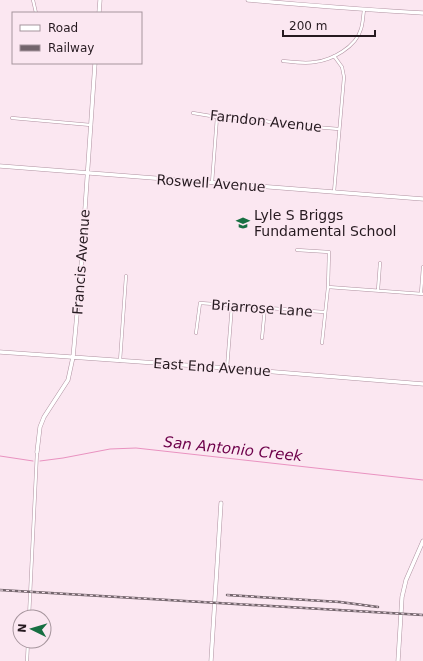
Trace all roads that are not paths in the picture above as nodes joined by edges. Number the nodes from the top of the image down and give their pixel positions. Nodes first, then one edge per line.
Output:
1 (33, 0) edge
2 (100, 0) edge
3 (248, 0) edge
4 (286, 2) edge
5 (364, 10) junction
6 (36, 12) edge
7 (99, 12) edge
8 (423, 13) edge
9 (334, 56) junction
10 (283, 61) dead end
11 (95, 64) edge
12 (193, 113) dead end
13 (217, 117) junction
14 (12, 118) dead end
15 (91, 125) junction
16 (339, 129) junction
17 (0, 166) edge
18 (88, 173) junction
19 (212, 183) junction
20 (334, 192) junction
21 (423, 199) edge
22 (297, 250) dead end
23 (380, 263) dead end
24 (423, 267) edge
25 (126, 276) dead end
26 (328, 287) junction
27 (378, 290) junction
28 (422, 294) edge
29 (232, 305) junction
30 (265, 307) junction
31 (324, 312) junction
32 (196, 332) dead end
33 (262, 338) dead end
34 (322, 343) dead end
35 (0, 352) edge
36 (73, 357) junction
37 (120, 361) junction
38 (227, 368) junction
39 (423, 384) edge
40 (37, 452) joint
41 (221, 502) dead end
42 (423, 541) edge
43 (29, 609) edge
44 (28, 649) edge
45 (27, 661) edge
46 (211, 661) edge
47 (398, 661) edge

1 - 6 street
2 - 7 street
3 - 4 street
4 - 5 street
5 - 8 street
5 - 9 street
9 - 10 street
9 - 16 street
11 - 15 street, Francis Avenue
12 - 13 street, Farndon Avenue
13 - 16 street, Farndon Avenue
13 - 19 street
14 - 15 street
15 - 18 street, Francis Avenue
16 - 20 street
17 - 18 street, Roswell Avenue
18 - 19 street, Roswell Avenue
18 - 36 street, Francis Avenue
19 - 20 street, Roswell Avenue
20 - 21 street, Roswell Avenue
22 - 26 street
23 - 27 street
24 - 28 street
25 - 37 street
26 - 27 street
26 - 31 street
27 - 28 street
29 - 30 street, Briarrose Lane
29 - 32 street, Briarrose Lane
29 - 38 street
30 - 31 street, Briarrose Lane
30 - 33 street
31 - 34 street
35 - 36 street, East End Avenue
36 - 37 street, East End Avenue
36 - 40 street, Francis Avenue
37 - 38 street, East End Avenue
38 - 39 street, East End Avenue
40 - 43 street
41 - 46 street
42 - 47 street
44 - 45 street

